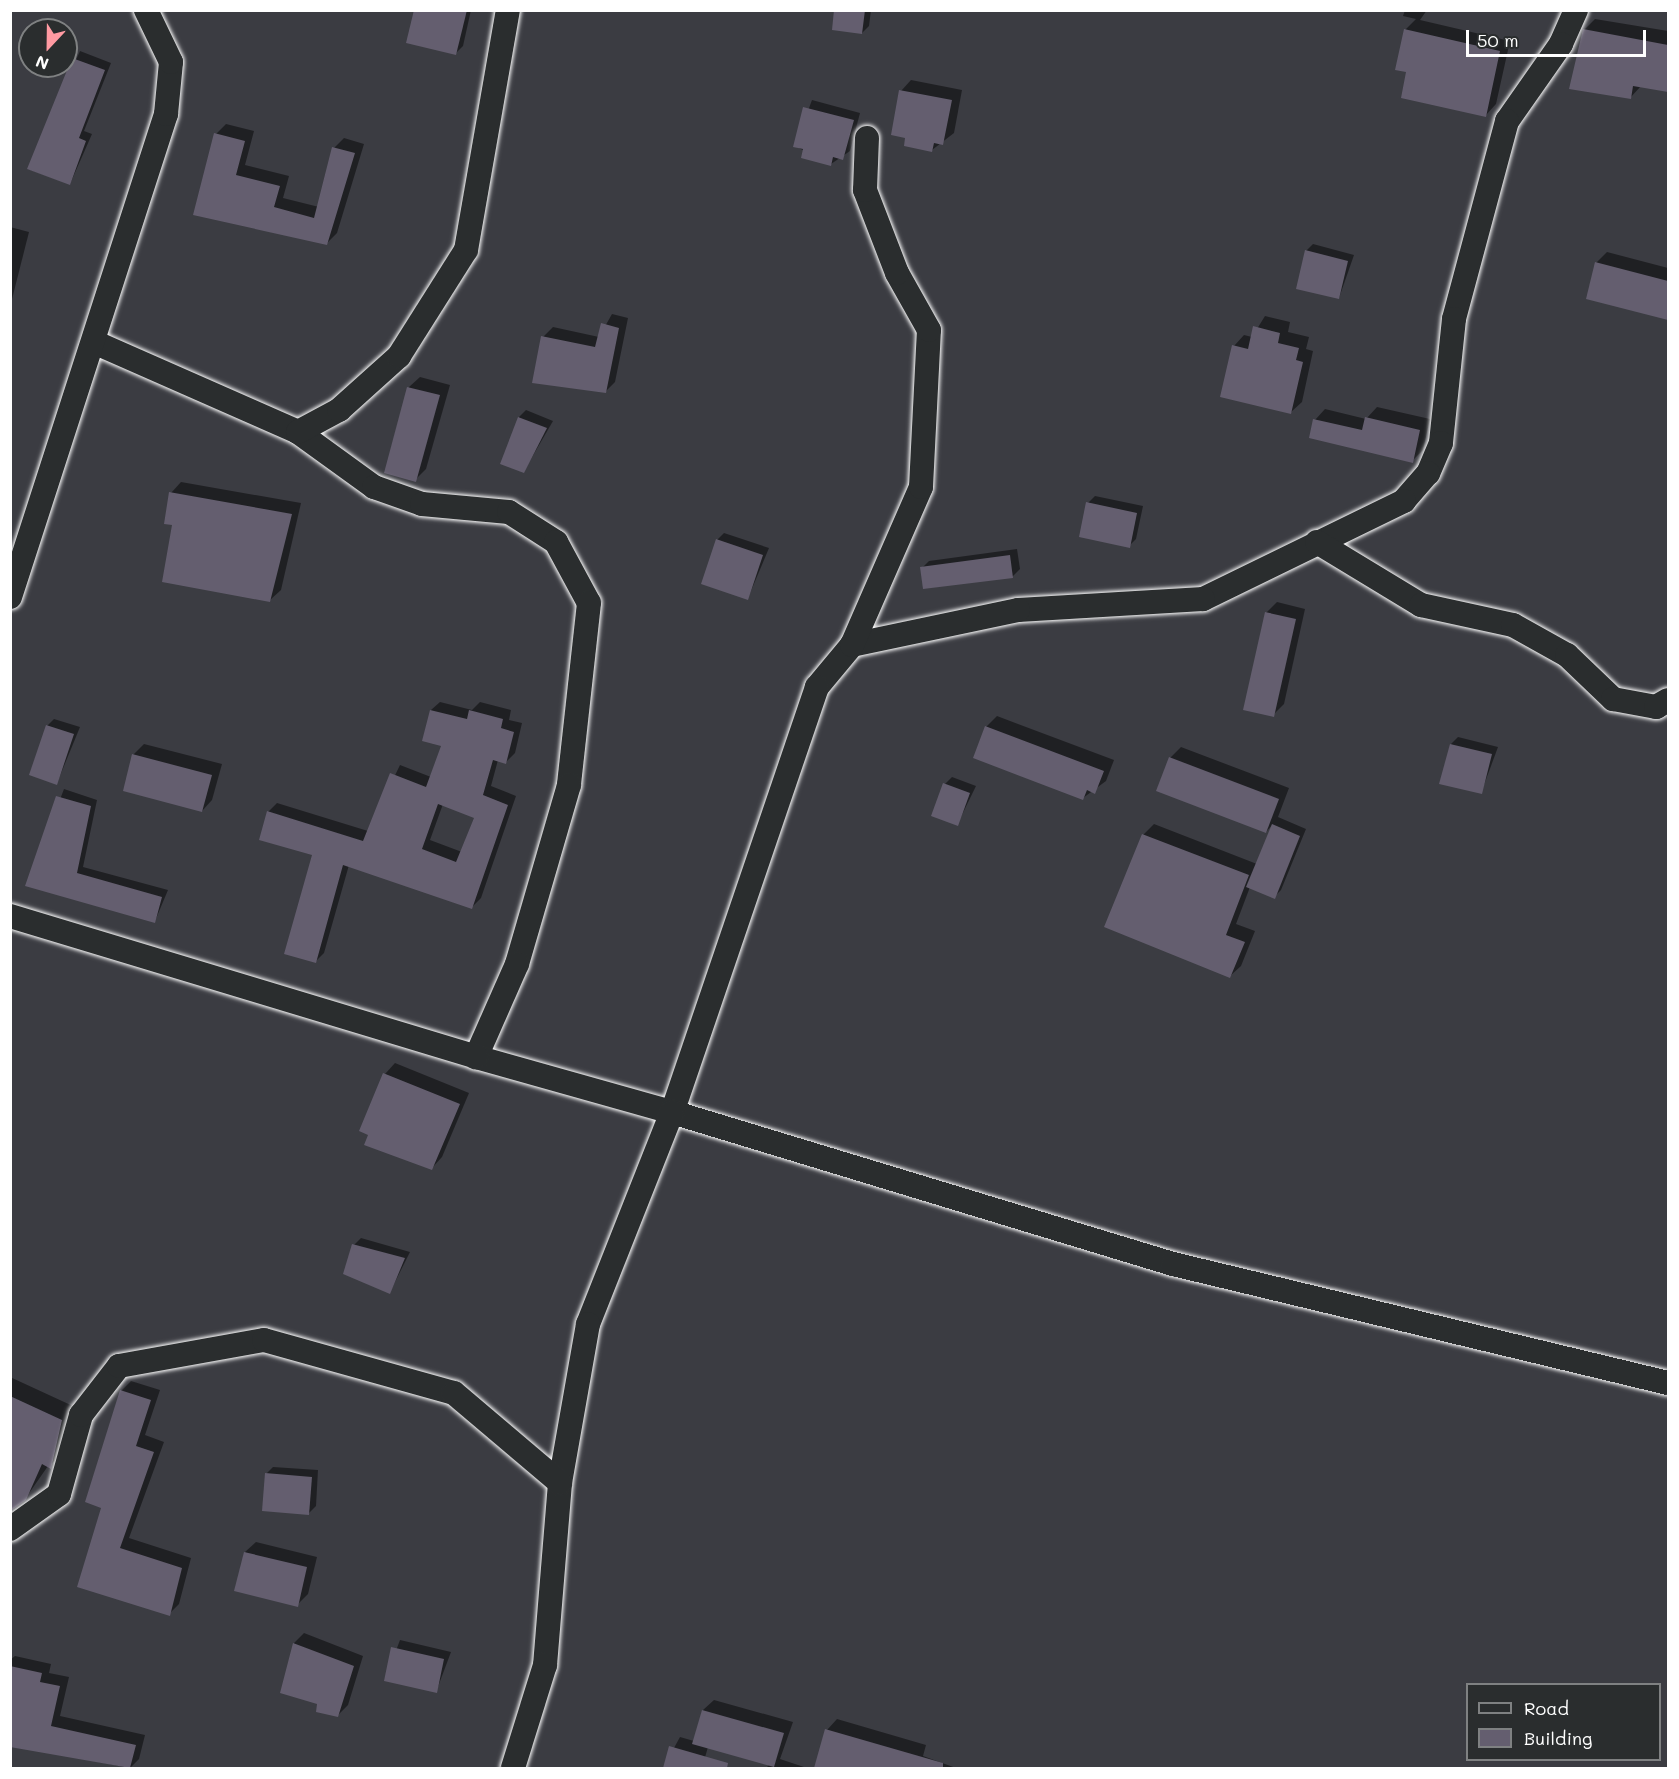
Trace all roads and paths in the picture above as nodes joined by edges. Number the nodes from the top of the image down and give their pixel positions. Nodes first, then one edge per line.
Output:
1 (146, 10) edge
2 (508, 10) edge
3 (1576, 10) edge
4 (867, 138) dead end
5 (94, 342) junction
6 (298, 432) junction
7 (1317, 542) junction
8 (10, 597) edge
9 (852, 645) junction
10 (1668, 700) edge
11 (10, 916) edge
12 (476, 1057) junction
13 (672, 1112) junction
14 (1668, 1383) edge
15 (560, 1483) junction
16 (10, 1529) edge
17 (513, 1768) edge

1 - 5 street
2 - 6 street
3 - 7 street
4 - 9 street
5 - 6 street
5 - 8 street
6 - 12 street
7 - 9 street
7 - 10 street
9 - 13 street
11 - 12 street
12 - 13 street
13 - 14 street
13 - 15 street
15 - 16 street
15 - 17 street

